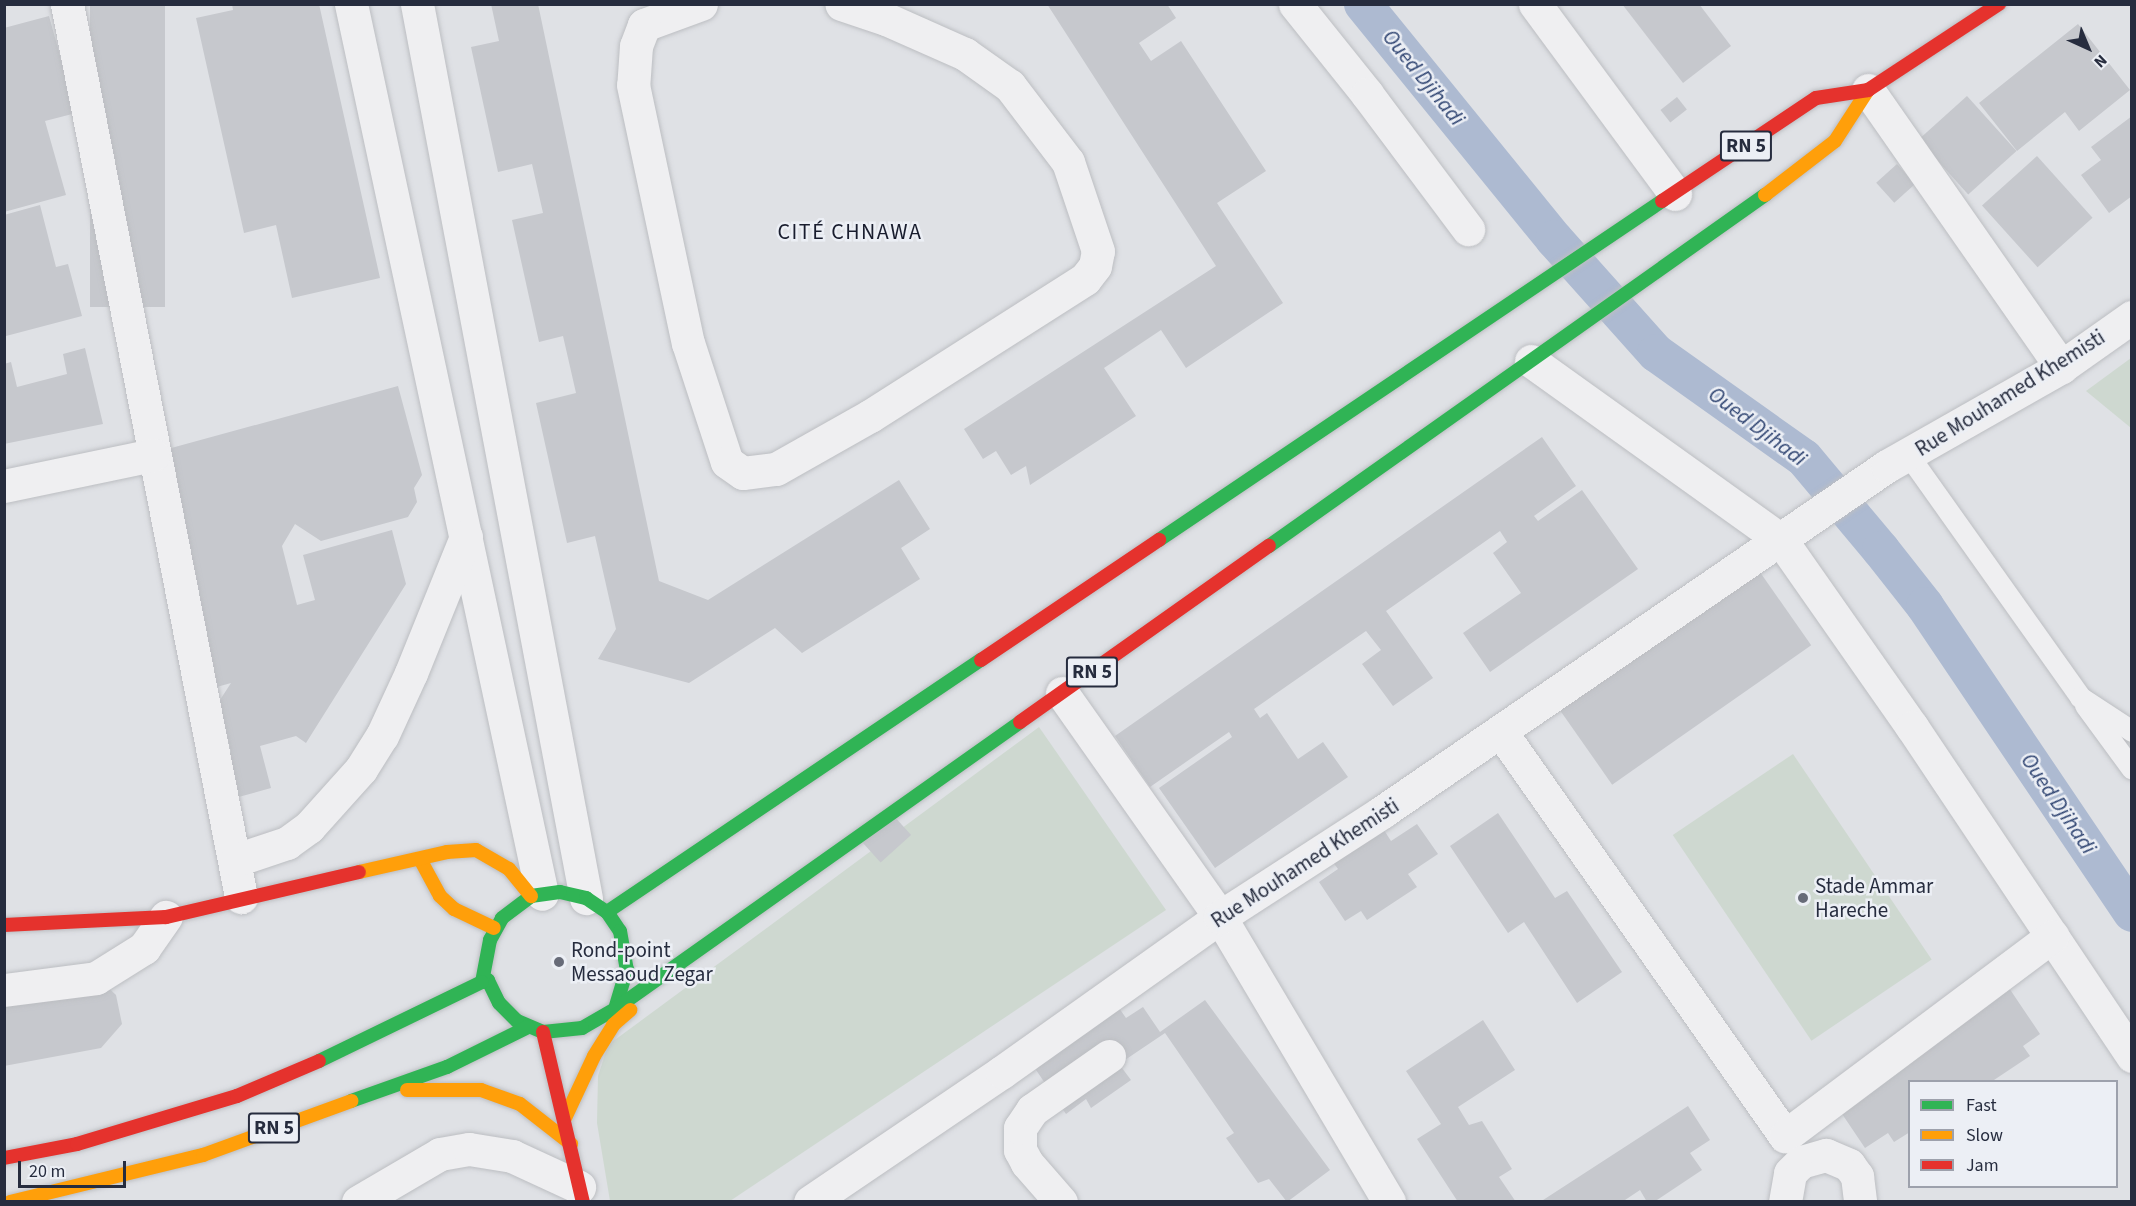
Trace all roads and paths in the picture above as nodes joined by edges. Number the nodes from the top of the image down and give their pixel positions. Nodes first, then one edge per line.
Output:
1 (67, 4) edge
2 (351, 4) edge
3 (417, 4) edge
4 (701, 4) edge
5 (841, 4) edge
6 (1295, 4) edge
7 (1535, 4) edge
8 (1999, 4) edge
9 (1868, 90) junction
10 (1675, 194) junction
11 (1468, 229) dead end
12 (2132, 317) edge
13 (1531, 361) junction
14 (2061, 367) junction
15 (153, 454) junction
16 (1898, 461) junction
17 (4, 486) edge
18 (1792, 533) junction
19 (466, 537) junction
20 (1062, 693) junction
21 (2080, 697) junction
22 (2132, 731) edge
23 (1501, 732) junction
24 (2132, 769) edge
25 (420, 859) junction
26 (236, 860) junction
27 (536, 895) junction
28 (241, 897) junction
29 (597, 905) junction
30 (166, 917) junction
31 (1220, 917) junction
32 (4, 925) edge
33 (494, 928) junction
34 (2052, 936) junction
35 (675, 967) junction
36 (482, 982) junction
37 (4, 990) edge
38 (615, 1009) junction
39 (528, 1027) junction
40 (543, 1032) junction
41 (1109, 1056) dead end
42 (2132, 1056) edge
43 (387, 1089) junction
44 (565, 1118) junction
45 (571, 1144) junction
46 (1793, 1149) junction
47 (4, 1158) edge
48 (581, 1194) edge
49 (1784, 1201) edge
50 (10, 1202) edge
51 (358, 1202) edge
52 (810, 1202) edge
53 (1061, 1202) edge
54 (1389, 1202) edge
55 (1860, 1202) edge

1 - 15 street
2 - 19 street
3 - 29 street
4 - 5 street
6 - 11 street
7 - 10 street
8 - 9 main road, RN 5
9 - 10 main road, RN 5
9 - 13 main road, RN 5
9 - 14 street
10 - 29 main road, RN 5
12 - 14 street, Rue Mouhamed Khemisti
13 - 18 street
13 - 20 main road, RN 5
14 - 16 street, Rue Mouhamed Khemisti
15 - 17 street
15 - 26 street
16 - 18 street, Rue Mouhamed Khemisti
16 - 21 lane
18 - 23 street, Rue Mouhamed Khemisti
18 - 34 street
19 - 26 street
19 - 27 street
20 - 31 street
20 - 35 main road, RN 5
21 - 22 lane
21 - 24 lane
23 - 31 street, Rue Mouhamed Khemisti
23 - 46 street
25 - 27 main road
25 - 28 main road
25 - 33 main road
26 - 28 street
27 - 29 main road
27 - 33 main road
28 - 30 main road
29 - 38 main road
30 - 32 main road
30 - 37 street
31 - 52 street, Rue Mouhamed Khemisti
31 - 54 street
33 - 36 main road
34 - 42 street
34 - 46 street
35 - 38 main road, RN 5
35 - 44 main road
36 - 39 main road
36 - 47 main road, RN 5
38 - 40 main road
39 - 40 main road
39 - 43 main road, RN 5
40 - 44 main road
41 - 53 street
43 - 45 main road
43 - 50 main road, RN 5
44 - 45 main road
45 - 48 main road
46 - 49 street
46 - 55 street
48 - 51 street

